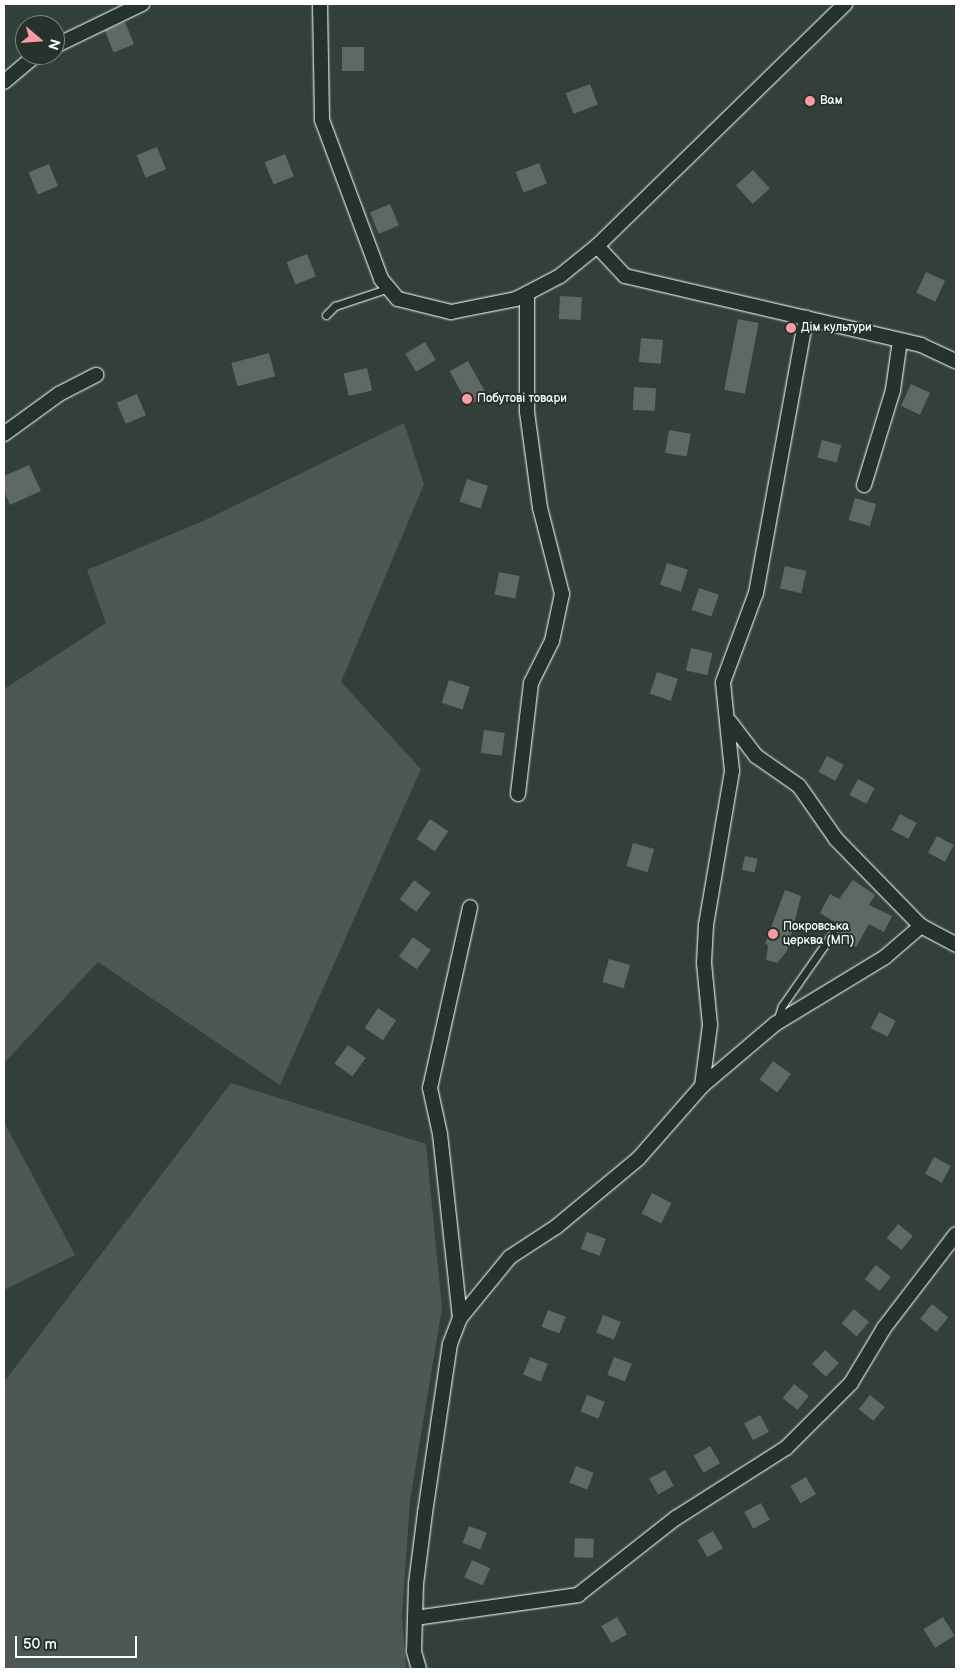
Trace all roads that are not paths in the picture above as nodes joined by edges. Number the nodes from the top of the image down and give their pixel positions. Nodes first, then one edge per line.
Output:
1 (142, 4) edge
2 (320, 4) edge
3 (845, 4) edge
4 (65, 41) edge
5 (24, 65) edge
6 (4, 82) edge
7 (597, 246) junction
8 (389, 288) junction
9 (527, 294) junction
10 (326, 315) dead end
11 (806, 317) junction
12 (900, 340) junction
13 (956, 361) edge
14 (96, 375) dead end
15 (4, 434) edge
16 (864, 484) dead end
17 (728, 718) junction
18 (518, 794) dead end
19 (470, 907) dead end
20 (921, 926) junction
21 (833, 933) dead end
22 (956, 945) edge
23 (775, 1024) junction
24 (702, 1086) junction
25 (956, 1234) edge
26 (460, 1318) junction
27 (415, 1618) junction
28 (418, 1669) edge

1 - 4 street
2 - 8 street
3 - 7 street
5 - 6 street
7 - 9 street
7 - 11 street
8 - 9 street
8 - 10 lane
9 - 18 street
11 - 12 street
11 - 17 street
12 - 13 street
12 - 16 street
14 - 15 street
17 - 20 street
17 - 24 street
19 - 26 street
20 - 22 street
20 - 23 street
21 - 23 lane
23 - 24 street
24 - 26 street
25 - 27 street
26 - 27 street
27 - 28 street

